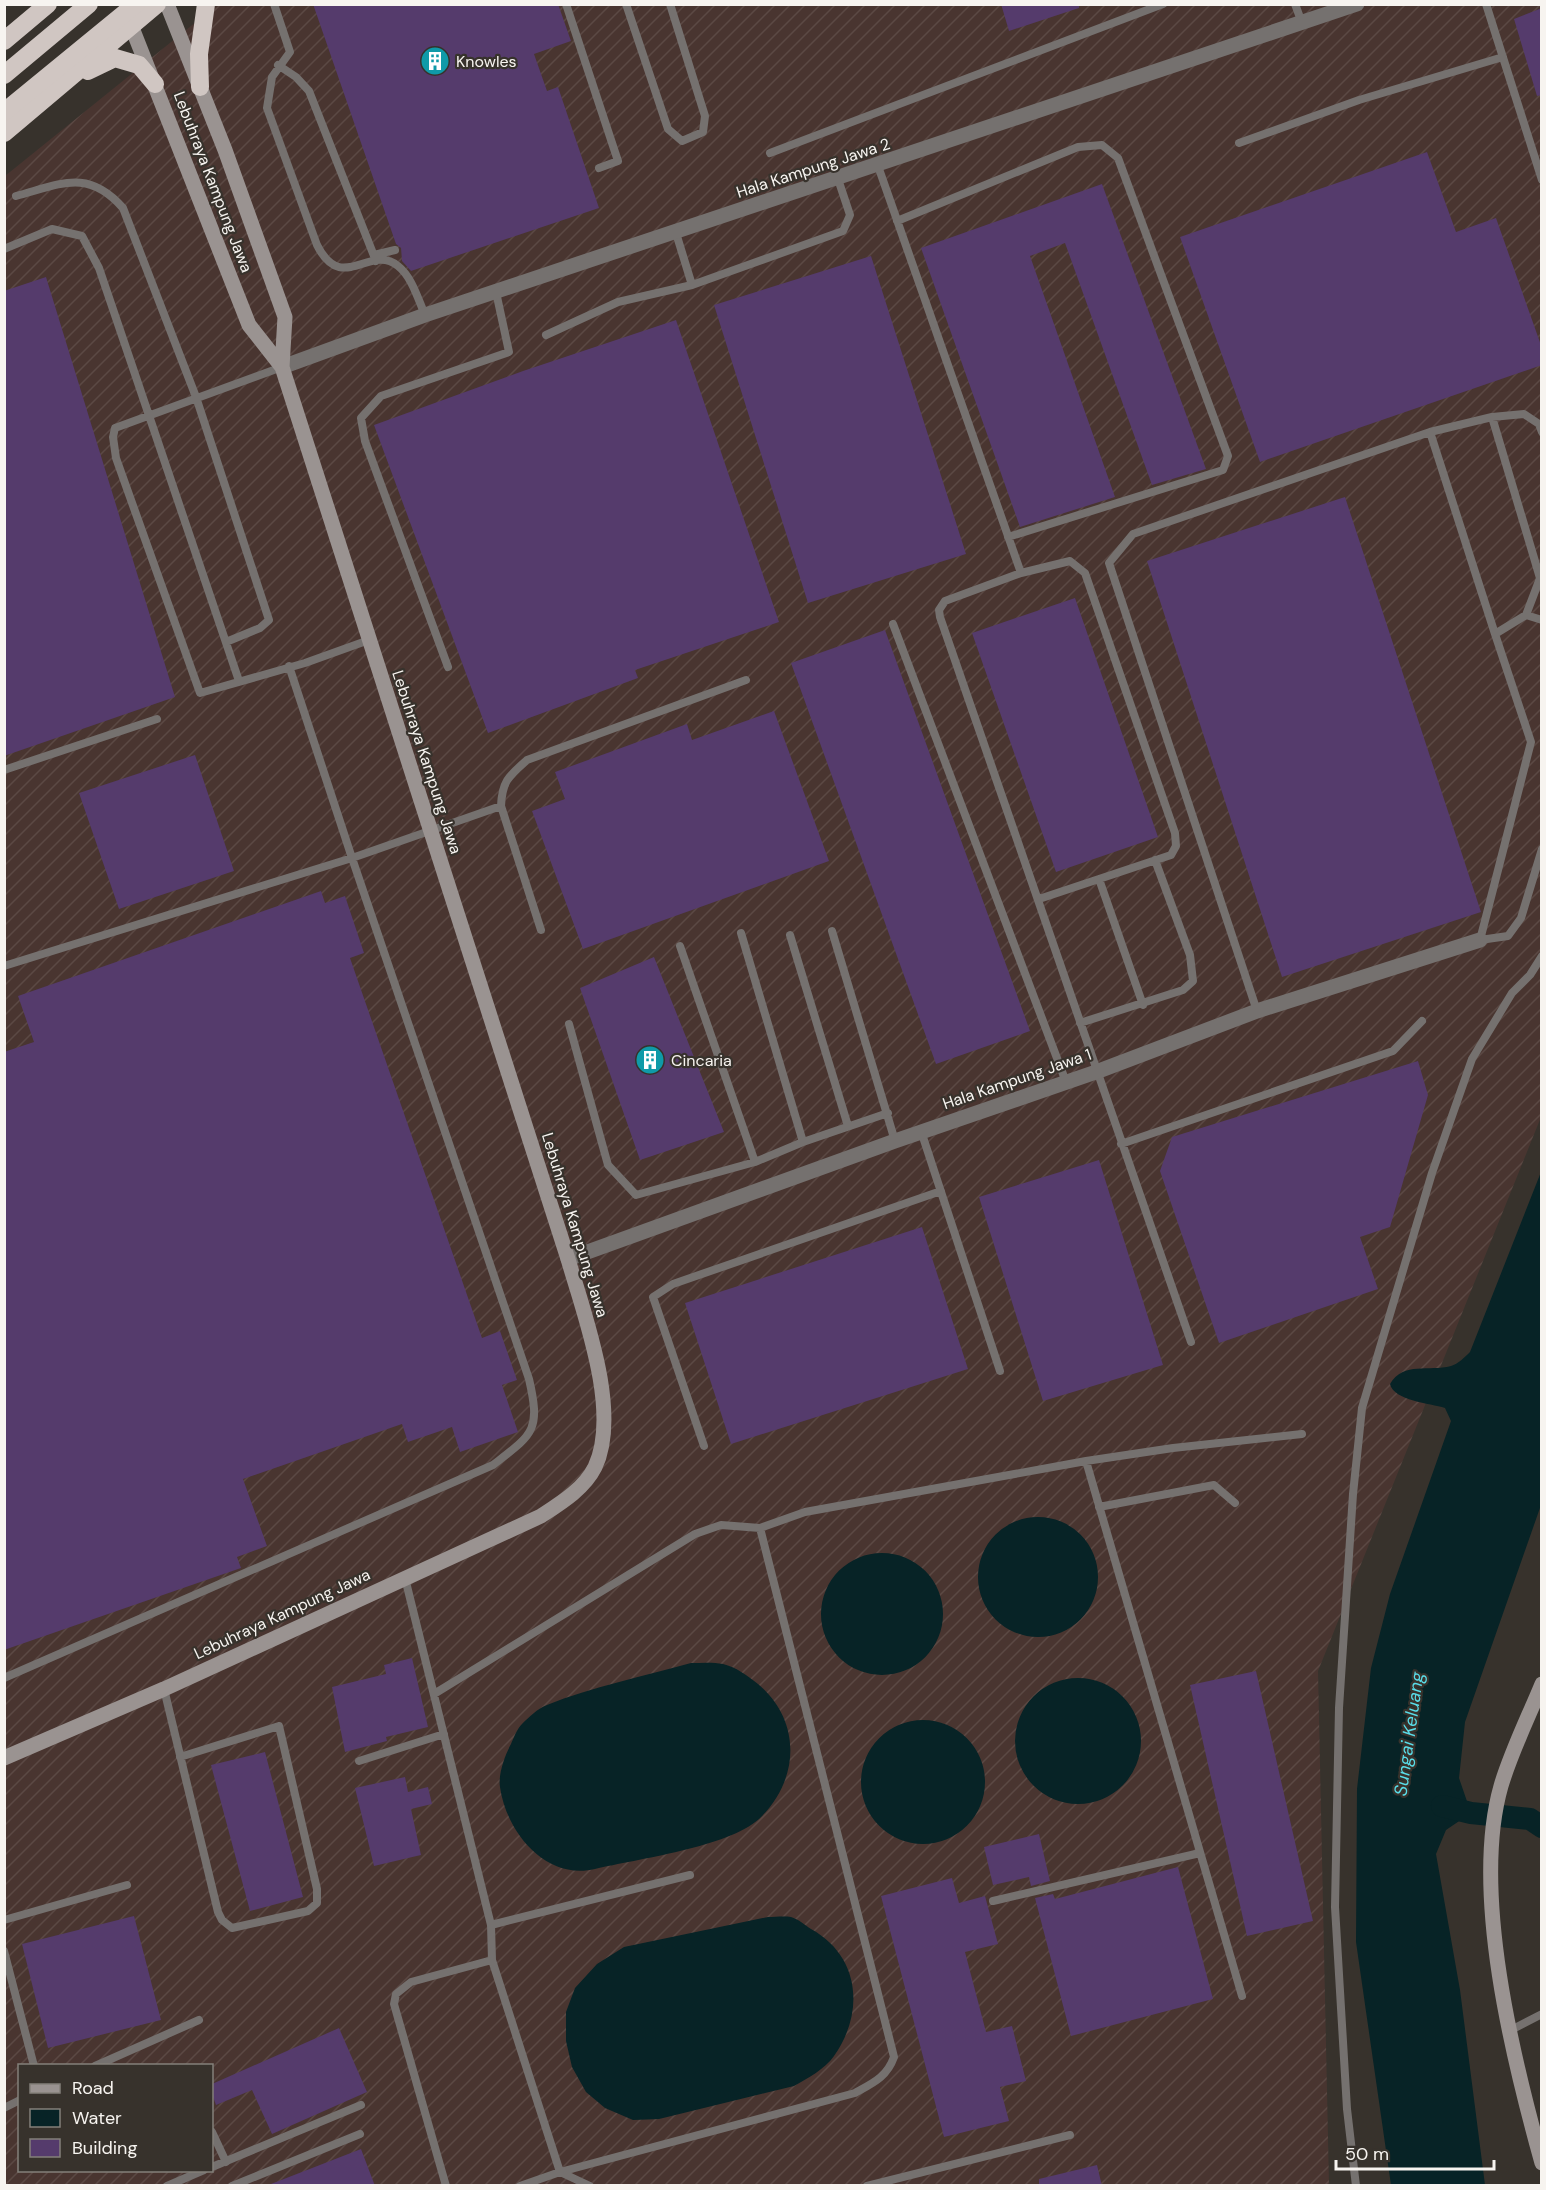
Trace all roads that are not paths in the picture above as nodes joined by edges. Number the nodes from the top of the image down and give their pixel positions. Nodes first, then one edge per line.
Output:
1 (48, 4) edge
2 (89, 4) edge
3 (122, 4) edge
4 (135, 4) edge
5 (157, 4) edge
6 (167, 4) edge
7 (206, 4) edge
8 (274, 4) edge
9 (566, 4) edge
10 (626, 4) edge
11 (670, 4) edge
12 (1163, 4) edge
13 (1295, 4) edge
14 (1357, 4) edge
15 (1486, 4) edge
16 (1143, 8) edge
17 (1302, 22) junction
18 (131, 25) junction
19 (4, 41) edge
20 (1503, 57) junction
21 (278, 65) junction
22 (4, 75) edge
23 (154, 84) junction
24 (200, 87) junction
25 (55, 90) junction
26 (4, 112) edge
27 (4, 133) edge
28 (1239, 143) dead end
29 (770, 153) dead end
30 (878, 166) junction
31 (600, 168) dead end
32 (838, 179) junction
33 (1542, 180) edge
34 (16, 196) dead end
35 (897, 221) junction
36 (676, 233) junction
37 (4, 249) edge
38 (395, 250) dead end
39 (375, 258) junction
40 (692, 285) junction
41 (496, 292) junction
42 (425, 315) junction
43 (546, 335) dead end
44 (282, 367) junction
45 (196, 397) junction
46 (147, 415) junction
47 (1492, 417) junction
48 (1430, 432) junction
49 (1542, 432) edge
50 (1008, 537) junction
51 (1021, 573) junction
52 (1541, 575) edge
53 (1526, 615) junction
54 (1542, 620) edge
55 (893, 624) dead end
56 (1495, 634) junction
57 (369, 640) junction
58 (226, 642) junction
59 (290, 666) junction
60 (448, 667) dead end
61 (746, 680) dead end
62 (239, 681) junction
63 (157, 719) dead end
64 (4, 770) edge
65 (501, 806) junction
66 (431, 833) junction
67 (1542, 849) edge
68 (352, 858) junction
69 (1155, 860) junction
70 (1099, 879) junction
71 (1039, 899) junction
72 (541, 930) dead end
73 (832, 931) dead end
74 (741, 933) dead end
75 (790, 934) dead end
76 (1480, 940) junction
77 (680, 946) dead end
78 (1542, 956) edge
79 (4, 966) edge
80 (1143, 1005) junction
81 (1257, 1011) junction
82 (1422, 1021) dead end
83 (1080, 1023) junction
84 (569, 1024) dead end
85 (1096, 1072) junction
86 (1066, 1082) junction
87 (888, 1113) junction
88 (848, 1126) junction
89 (921, 1131) junction
90 (895, 1141) junction
91 (803, 1142) junction
92 (1121, 1144) junction
93 (754, 1162) junction
94 (941, 1191) junction
95 (568, 1259) junction
96 (1191, 1342) dead end
97 (1000, 1371) dead end
98 (1302, 1434) dead end
99 (704, 1446) dead end
100 (1086, 1461) junction
101 (1235, 1503) dead end
102 (1099, 1507) junction
103 (760, 1528) junction
104 (405, 1578) junction
105 (4, 1678) edge
106 (1542, 1684) edge
107 (164, 1689) junction
108 (434, 1694) junction
109 (444, 1734) junction
110 (180, 1757) junction
111 (4, 1758) edge
112 (359, 1761) dead end
113 (1200, 1853) junction
114 (690, 1875) dead end
115 (127, 1885) dead end
116 (993, 1901) dead end
117 (4, 1920) edge
118 (491, 1925) junction
119 (4, 1951) edge
120 (492, 1960) junction
121 (1242, 1996) dead end
122 (1542, 2014) edge
123 (199, 2020) dead end
124 (1511, 2030) junction
125 (33, 2064) edge
126 (100, 2064) edge
127 (18, 2101) edge
128 (361, 2105) dead end
129 (4, 2108) edge
130 (213, 2134) edge
131 (360, 2134) dead end
132 (1070, 2135) dead end
133 (226, 2162) junction
134 (1542, 2163) edge
135 (213, 2168) edge
136 (199, 2172) edge
137 (561, 2172) junction
138 (167, 2186) edge
139 (232, 2186) edge
140 (446, 2186) edge
141 (520, 2186) edge
142 (590, 2186) edge
143 (867, 2186) edge
144 (1356, 2186) edge

1 - 19 highway
2 - 22 highway
3 - 18 street, Lebuhraya Kampung Jawa
4 - 26 highway, bridge
5 - 18 highway
6 - 24 street, Lebuhraya Kampung Jawa
7 - 24 highway
8 - 21 lane
9 - 31 lane
10 - 11 lane
12 - 16 lane
13 - 17 lane
14 - 17 street, Hala Kampung Jawa 2
15 - 20 lane
16 - 29 lane
17 - 30 street, Hala Kampung Jawa 2
18 - 23 street, Lebuhraya Kampung Jawa
18 - 25 highway
20 - 28 lane
20 - 33 lane
21 - 39 lane
21 - 39 lane
23 - 25 highway
23 - 44 street, Lebuhraya Kampung Jawa
24 - 44 street, Lebuhraya Kampung Jawa
25 - 27 highway
30 - 32 street, Hala Kampung Jawa 2
30 - 35 lane
32 - 36 street, Hala Kampung Jawa 2
32 - 40 lane
34 - 45 lane
35 - 50 lane
35 - 50 lane
36 - 40 lane
36 - 41 street, Hala Kampung Jawa 2
37 - 46 lane
38 - 39 lane
39 - 42 lane
40 - 43 lane
41 - 42 street, Hala Kampung Jawa 2
41 - 60 lane
42 - 44 street, Hala Kampung Jawa 2
44 - 45 lane
44 - 57 street, Lebuhraya Kampung Jawa
45 - 46 lane
45 - 58 lane
46 - 58 lane
46 - 62 lane
47 - 48 lane
47 - 49 lane
47 - 52 lane
48 - 56 lane
48 - 81 lane
50 - 51 lane
51 - 69 lane
51 - 71 lane
52 - 53 lane
53 - 54 lane
53 - 56 lane
55 - 86 lane
56 - 76 lane
57 - 59 lane
57 - 66 street, Lebuhraya Kampung Jawa
58 - 62 lane
59 - 62 lane
59 - 68 lane
61 - 65 lane
63 - 64 lane
65 - 66 lane
65 - 72 lane
66 - 68 lane
66 - 95 street, Lebuhraya Kampung Jawa
67 - 76 lane
68 - 79 lane
68 - 105 lane
69 - 70 lane
69 - 80 lane
70 - 71 lane
70 - 80 lane
71 - 83 lane
73 - 87 lane
74 - 91 lane
75 - 88 lane
76 - 81 street, Hala Kampung Jawa 1
77 - 93 lane
78 - 144 lane
80 - 83 lane
81 - 85 street, Hala Kampung Jawa 1
82 - 92 lane
83 - 85 lane
84 - 93 lane
85 - 86 street, Hala Kampung Jawa 1
85 - 92 lane
86 - 89 street, Hala Kampung Jawa 1
87 - 88 lane
87 - 90 lane
88 - 91 lane
89 - 90 street, Hala Kampung Jawa 1
89 - 94 lane
90 - 95 street, Hala Kampung Jawa 1
91 - 93 lane
92 - 96 lane
94 - 97 lane
94 - 99 lane
95 - 104 street, Lebuhraya Kampung Jawa
98 - 100 lane
100 - 102 lane
100 - 103 lane
101 - 102 lane
102 - 113 lane
103 - 108 lane
103 - 137 lane
104 - 107 street, Lebuhraya Kampung Jawa
104 - 108 lane
106 - 124 street
107 - 110 lane
107 - 111 street, Lebuhraya Kampung Jawa
108 - 109 lane
109 - 112 lane
109 - 118 lane
110 - 110 lane
113 - 116 lane
113 - 121 lane
114 - 118 lane
115 - 117 lane
118 - 120 lane
119 - 125 lane
120 - 137 lane
120 - 140 lane
122 - 124 lane
123 - 126 lane
124 - 134 street
127 - 129 lane
128 - 133 lane
130 - 133 lane
131 - 139 lane
132 - 143 lane
133 - 135 lane
136 - 138 lane
137 - 141 lane
137 - 142 lane

